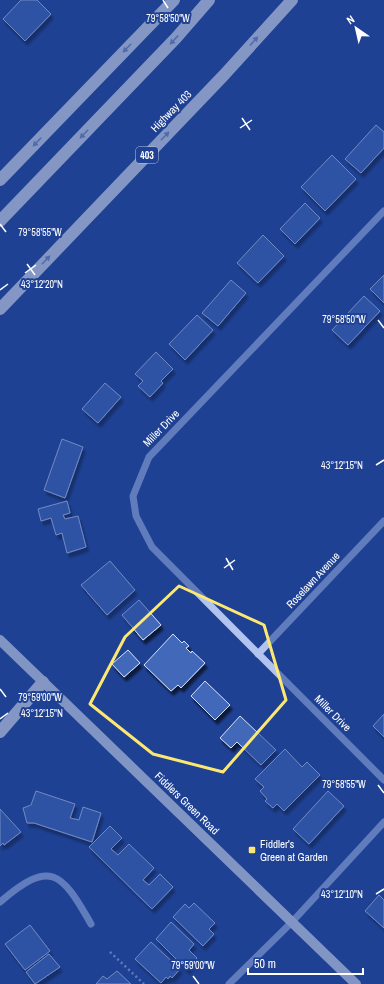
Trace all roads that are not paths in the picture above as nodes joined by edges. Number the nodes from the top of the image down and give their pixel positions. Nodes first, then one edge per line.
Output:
1 (174, 0) edge
2 (209, 0) edge
3 (292, 0) edge
4 (0, 180) edge
5 (384, 211) edge
6 (0, 221) edge
7 (0, 308) edge
8 (384, 521) edge
9 (0, 640) edge
10 (258, 654) junction
11 (43, 682) junction
12 (0, 732) edge
13 (384, 780) edge
14 (384, 822) edge
15 (0, 902) edge
16 (292, 922) junction
17 (91, 924) dead end
18 (229, 984) edge
19 (356, 984) edge

1 -> 4 highway
2 -> 6 highway
7 -> 3 highway, Highway 403 / 403
5 - 10 street, Miller Drive
8 - 10 street, Roselawn Avenue
9 - 11 main road, Fiddlers Green Road
10 - 13 street, Miller Drive
11 - 12 highway
11 - 16 main road, Fiddlers Green Road
14 - 16 street
15 - 17 street
16 - 18 street
16 - 19 main road, Fiddlers Green Road

